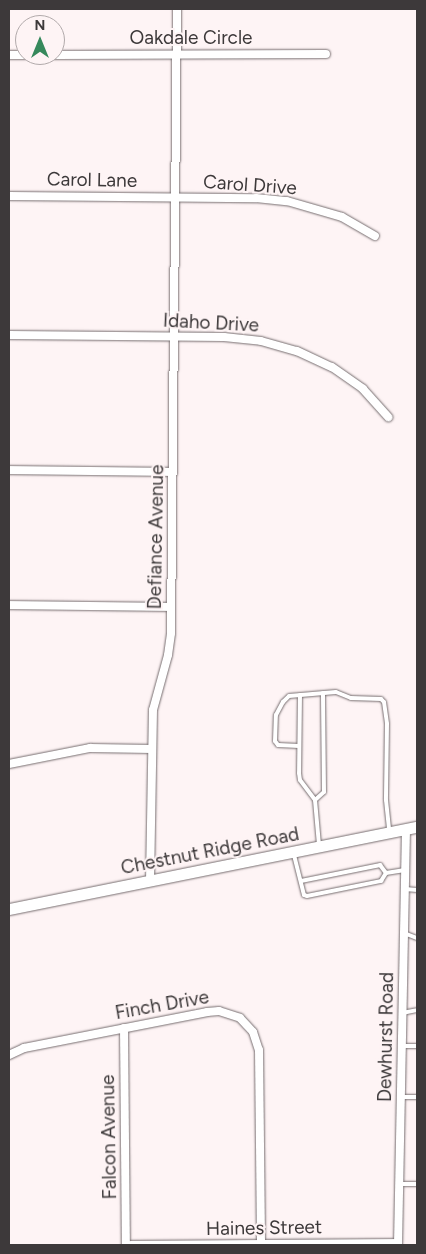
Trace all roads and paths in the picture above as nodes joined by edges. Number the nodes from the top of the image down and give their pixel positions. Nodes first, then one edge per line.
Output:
1 (177, 9) edge
2 (176, 54) junction
3 (326, 54) dead end
4 (65, 55) edge
5 (176, 194) junction
6 (9, 196) edge
7 (375, 236) dead end
8 (9, 335) edge
9 (174, 337) junction
10 (388, 417) dead end
11 (9, 470) edge
12 (173, 472) junction
13 (9, 605) edge
14 (171, 607) junction
15 (323, 693) junction
16 (300, 695) junction
17 (299, 746) junction
18 (152, 749) junction
19 (9, 764) edge
20 (315, 800) junction
21 (412, 828) edge
22 (389, 833) junction
23 (320, 847) junction
24 (293, 852) junction
25 (405, 870) junction
26 (386, 873) junction
27 (150, 881) junction
28 (301, 881) junction
29 (405, 889) junction
30 (417, 890) edge
31 (9, 909) edge
32 (404, 933) junction
33 (417, 938) edge
34 (417, 1010) edge
35 (402, 1013) junction
36 (124, 1028) junction
37 (402, 1046) junction
38 (417, 1046) edge
39 (9, 1055) edge
40 (401, 1097) junction
41 (417, 1097) edge
42 (399, 1184) junction
43 (417, 1184) edge
44 (261, 1244) junction
45 (398, 1244) edge
46 (126, 1245) edge
47 (131, 1245) edge

1 - 2 street, Defiance Avenue
2 - 3 street, Oakdale Circle
2 - 4 street, Oakdale Circle
2 - 5 street, Defiance Avenue
5 - 6 street, Carol Lane
5 - 7 street, Carol Drive
5 - 9 street, Defiance Avenue
8 - 9 street, Idaho Drive
9 - 10 street, Idaho Drive
9 - 12 street, Defiance Avenue
11 - 12 street
12 - 14 street, Defiance Avenue
13 - 14 street
14 - 18 street, Defiance Avenue
15 - 16 lane
15 - 20 lane
15 - 22 lane
16 - 17 lane
16 - 17 lane
17 - 20 lane
18 - 19 street
18 - 27 street, Defiance Avenue
20 - 23 lane
21 - 22 street, Chestnut Ridge Road
21 - 25 street, Dewhurst Road
22 - 23 street, Chestnut Ridge Road
23 - 24 street, Chestnut Ridge Road
24 - 27 street, Chestnut Ridge Road
24 - 28 lane
25 - 26 lane
25 - 29 street, Dewhurst Road
26 - 28 lane
26 - 28 lane
27 - 31 street, Chestnut Ridge Road
29 - 30 lane
29 - 32 street, Dewhurst Road
32 - 33 lane
32 - 35 street, Dewhurst Road
34 - 35 lane
35 - 37 street, Dewhurst Road
36 - 39 street, Finch Drive
36 - 44 street, Finch Drive
36 - 46 street, Falcon Avenue
37 - 38 lane
37 - 40 street, Dewhurst Road
40 - 41 lane
40 - 42 street, Dewhurst Road
42 - 43 lane
42 - 45 street, Dewhurst Road
44 - 45 street, Haines Street
44 - 47 street, Haines Street

